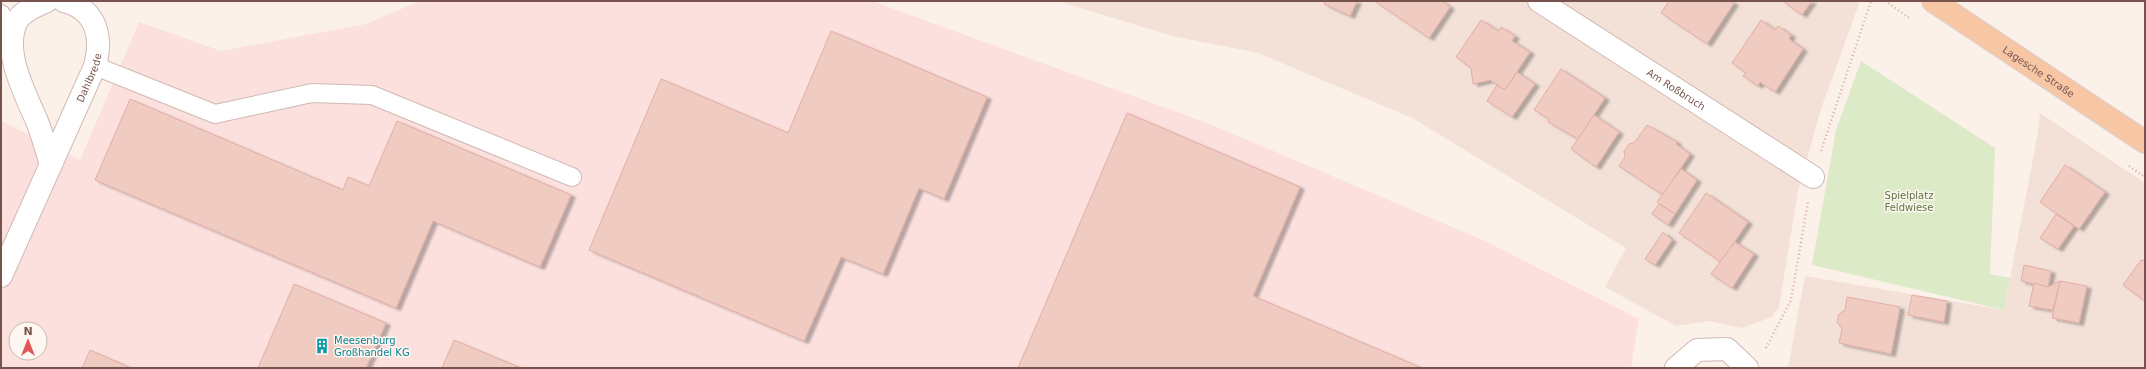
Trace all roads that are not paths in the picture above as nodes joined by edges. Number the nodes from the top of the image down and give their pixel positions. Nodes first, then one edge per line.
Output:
1 (47, 1) edge
2 (64, 1) edge
3 (1539, 1) edge
4 (1933, 1) edge
5 (7, 21) edge
6 (95, 66) junction
7 (2145, 142) edge
8 (51, 165) junction
9 (572, 178) dead end
10 (1813, 178) dead end
11 (1, 276) edge
12 (1676, 368) edge
13 (1747, 368) edge

1 - 5 street
2 - 6 street, Dahlbrede
3 - 10 street, Am Roßbruch
4 - 7 main road, Lagesche Straße
5 - 8 street
6 - 8 street, Dahlbrede
6 - 9 lane
8 - 11 street, Dahlbrede
12 - 13 street

